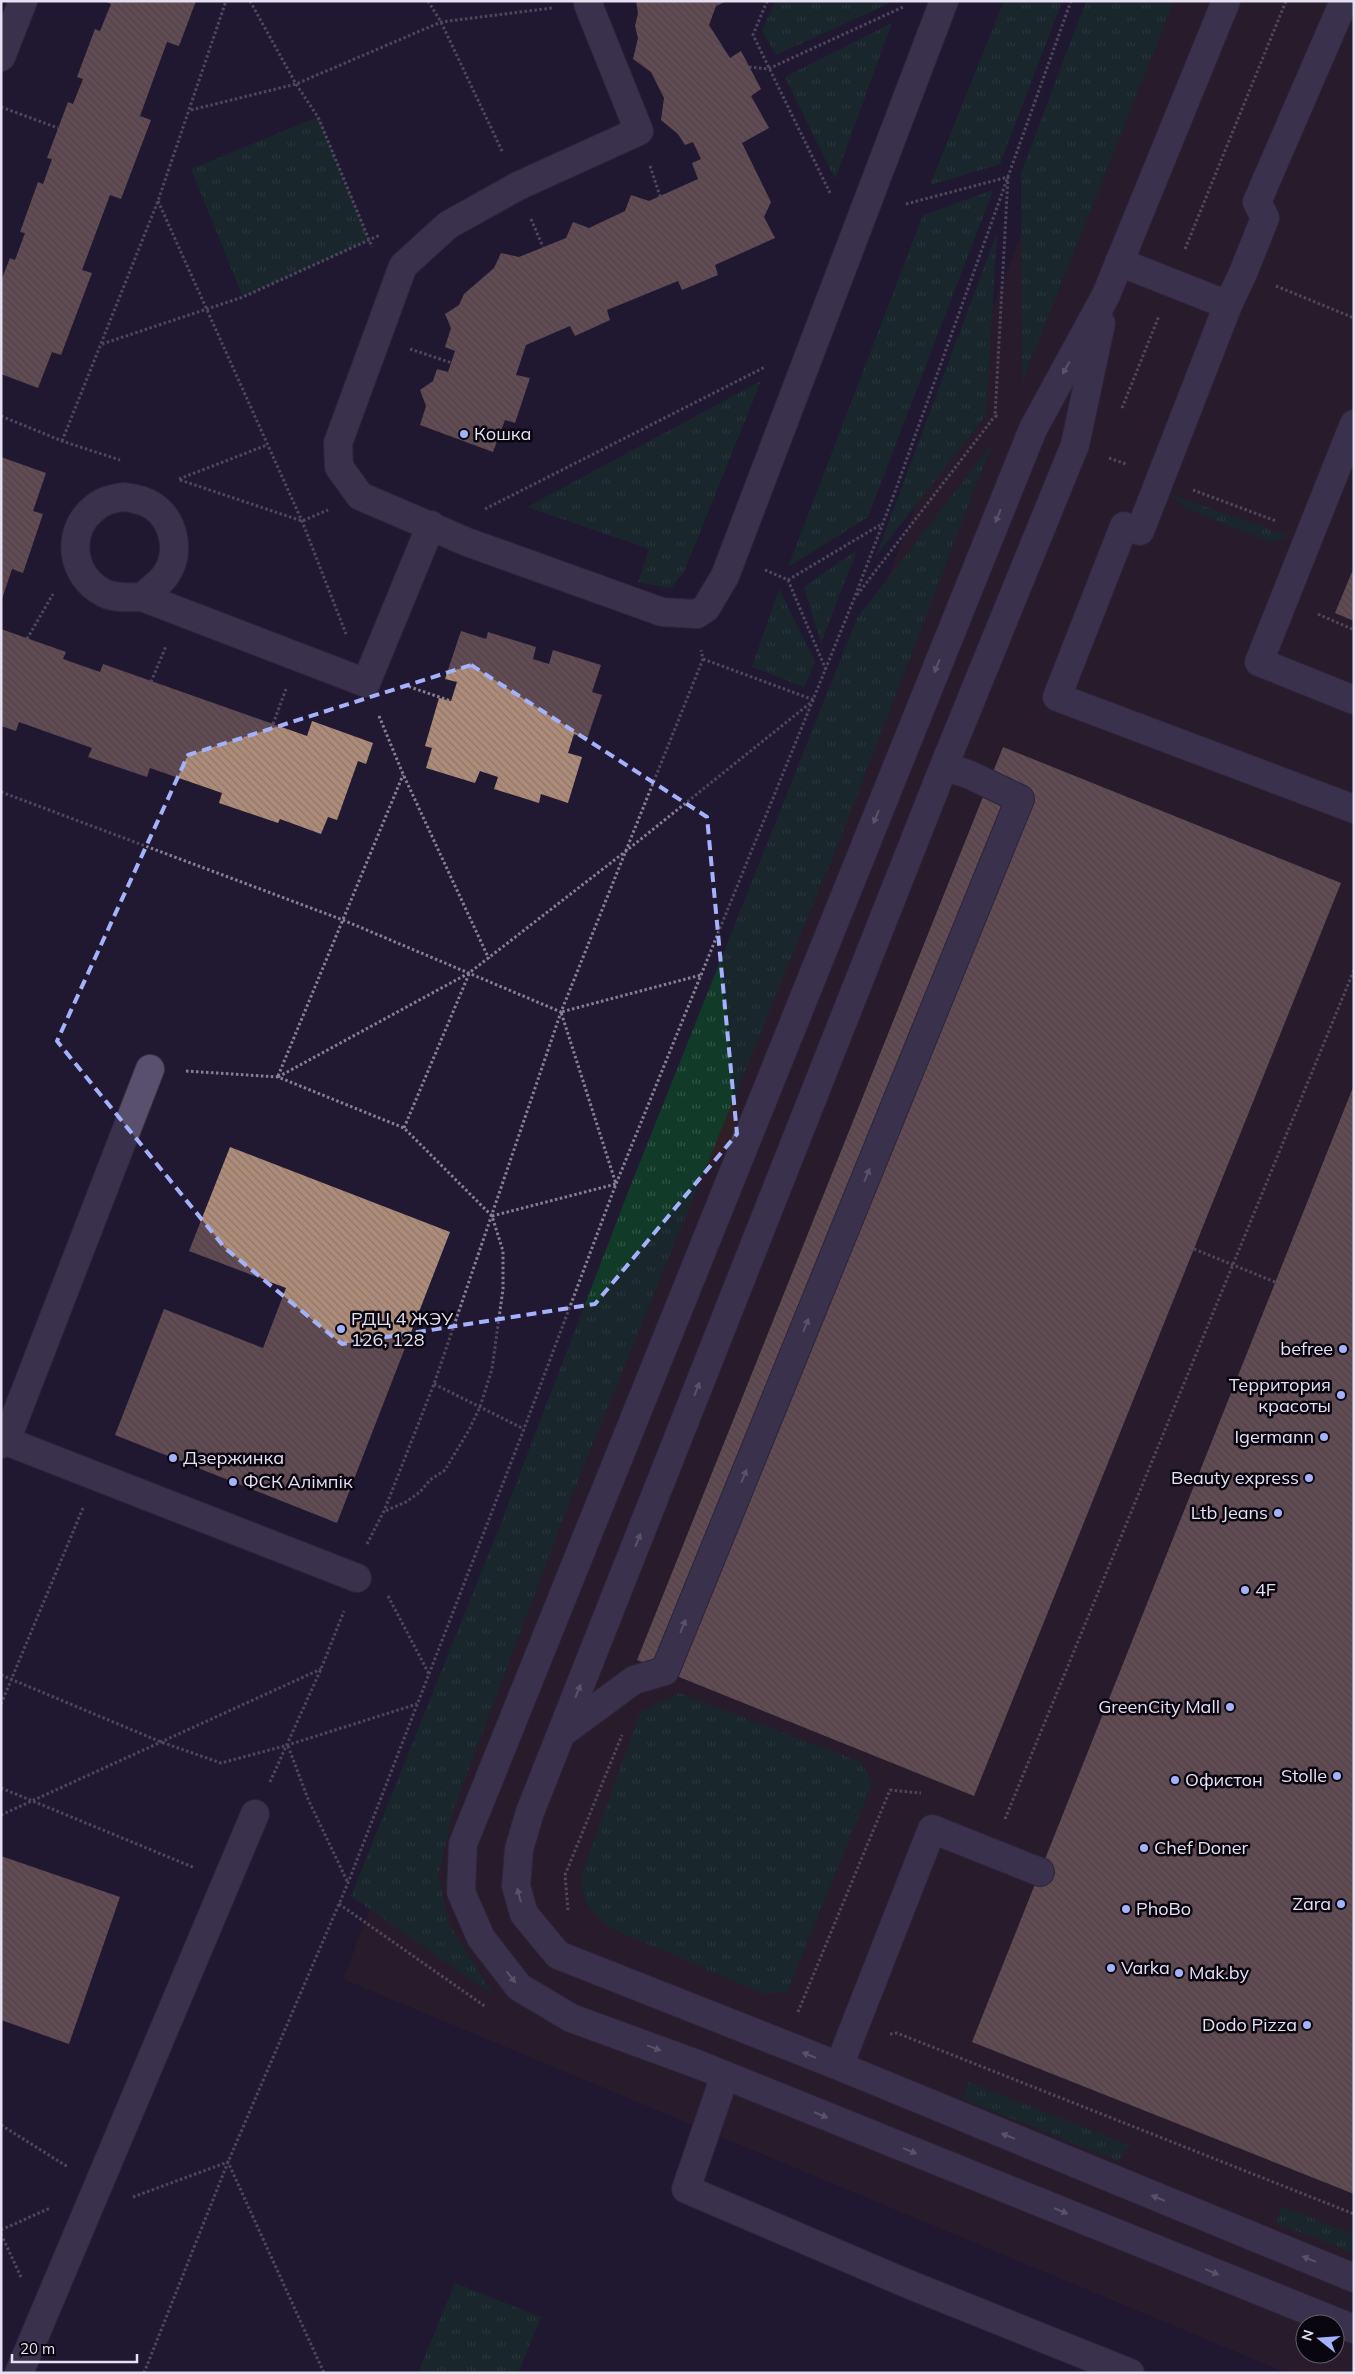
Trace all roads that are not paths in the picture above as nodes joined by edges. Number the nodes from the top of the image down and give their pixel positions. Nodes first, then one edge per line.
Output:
1 (23, 1) edge
2 (944, 1) edge
3 (1226, 1) edge
4 (1344, 1) edge
5 (589, 2) edge
6 (1, 57) edge
7 (1120, 262) junction
8 (1106, 295) junction
9 (1228, 305) junction
10 (1354, 424) edge
11 (431, 525) junction
12 (142, 597) junction
13 (1354, 700) edge
14 (944, 766) junction
15 (1354, 809) edge
16 (150, 1068) road end
17 (4, 1443) edge
18 (357, 1578) road end
19 (562, 1733) junction
20 (255, 1814) road end
21 (1040, 1872) dead end
22 (839, 2066) junction
23 (725, 2075) junction
24 (1354, 2278) edge
25 (1354, 2329) edge
26 (18, 2373) edge
27 (1130, 2373) edge

1 - 6 lane
2 - 11 lane
3 - 7 lane
4 - 9 lane
5 - 11 lane
7 - 8 lane
7 - 9 lane
8 - 14 lane
8 -> 23 lane
9 - 15 lane
10 - 13 lane
11 - 12 lane
12 - 12 lane
19 -> 14 lane
19 -> 14 lane
16 - 17 lane
17 - 18 lane
22 -> 19 lane
20 - 26 lane
21 - 22 lane
24 -> 22 lane
23 -> 25 lane
23 - 27 lane

